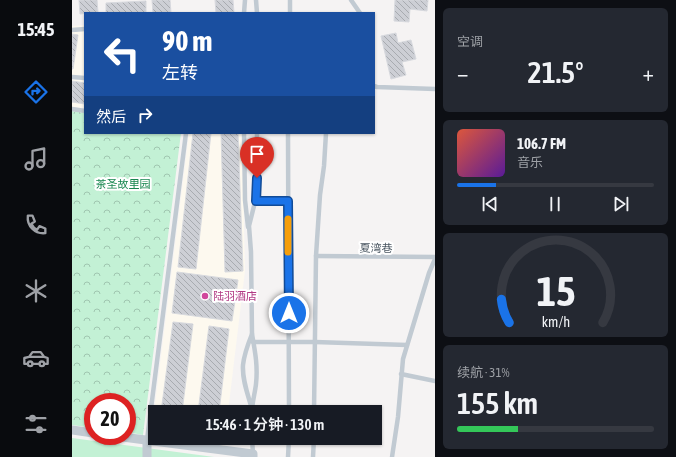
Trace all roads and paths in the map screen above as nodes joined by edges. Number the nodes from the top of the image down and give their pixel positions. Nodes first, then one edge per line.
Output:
1 (245, 0) edge
2 (256, 0) edge
3 (290, 0) edge
4 (351, 0) edge
5 (244, 12) edge
6 (257, 12) edge
7 (290, 12) edge
8 (359, 12) edge
9 (84, 29) edge
10 (72, 30) edge
11 (72, 77) edge
12 (84, 78) edge
13 (375, 86) edge
14 (435, 89) edge
15 (72, 109) edge
16 (84, 110) edge
17 (186, 134) edge
18 (244, 134) edge
19 (257, 134) edge
20 (288, 134) edge
21 (326, 134) edge
22 (256, 201) junction
23 (288, 201) junction
24 (249, 233) junction
25 (316, 256) junction
26 (435, 258) edge
27 (252, 334) junction
28 (253, 342) junction
29 (289, 342) junction
30 (315, 342) junction
31 (407, 345) junction
32 (401, 374) junction
33 (435, 381) edge
34 (250, 405) edge
35 (253, 405) edge
36 (289, 405) edge
37 (314, 405) edge
38 (72, 430) edge
39 (84, 432) edge
40 (136, 439) edge
41 (147, 440) junction
42 (252, 445) edge
43 (288, 445) edge
44 (314, 445) edge
45 (253, 456) edge
46 (147, 457) edge
47 (288, 457) edge
48 (314, 457) edge
49 (392, 457) edge

1 - 5 lane
2 - 6 lane
3 - 7 lane
4 - 8 lane
9 - 10 lane
11 - 12 lane
13 - 14 lane
15 - 16 lane
17 - 41 lane
18 - 24 lane
19 - 22 lane
20 - 23 lane
21 - 25 lane
22 - 23 lane
22 - 24 lane
23 - 29 lane
24 - 27 lane
25 - 26 lane, 夏湾巷
25 - 30 lane
26 - 31 lane
27 - 28 lane
27 - 34 lane
28 - 29 lane
28 - 35 lane
29 - 30 lane
29 - 36 lane
30 - 31 lane
30 - 37 lane
31 - 32 lane
32 - 33 lane
32 - 49 lane
38 - 39 street
40 - 41 street
41 - 45 street
41 - 46 street
42 - 45 lane
43 - 47 lane
44 - 48 lane

